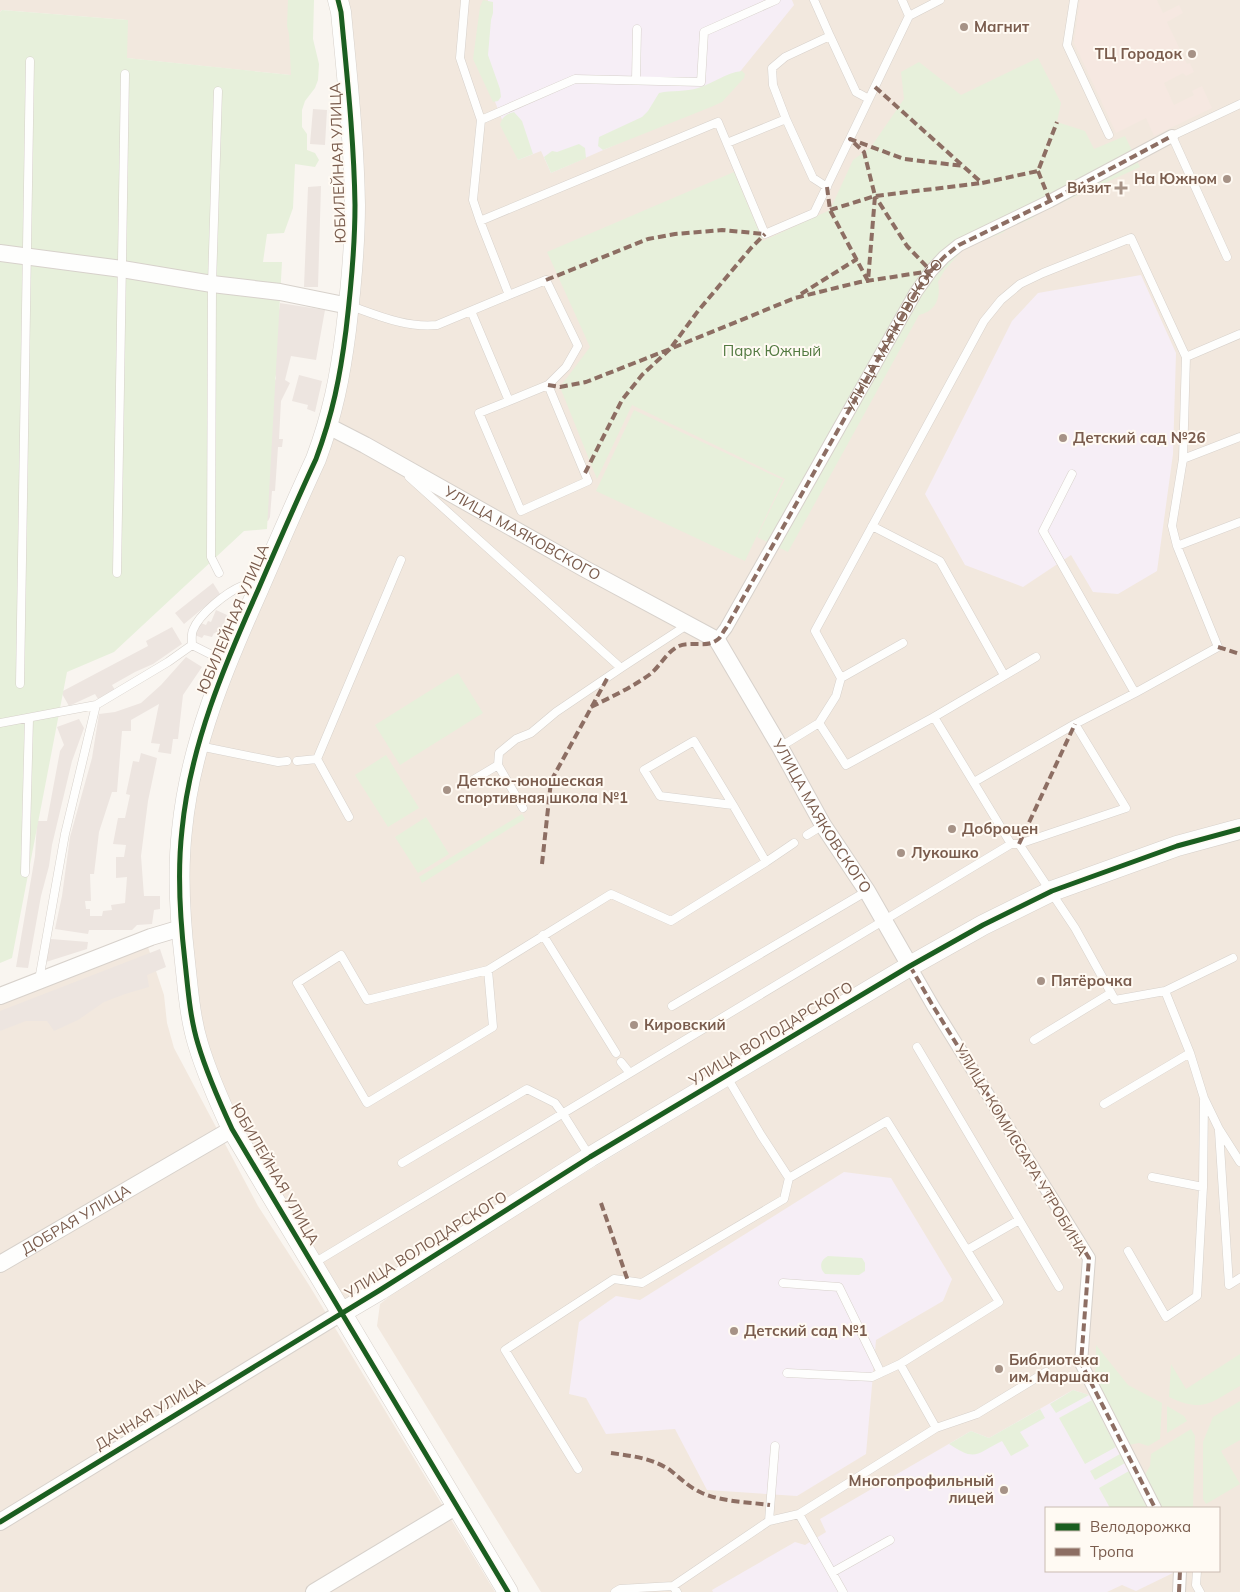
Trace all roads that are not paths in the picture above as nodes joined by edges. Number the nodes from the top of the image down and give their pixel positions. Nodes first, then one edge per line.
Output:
1 (338, 0) edge
2 (465, 0) edge
3 (776, 0) edge
4 (814, 0) edge
5 (902, 0) edge
6 (940, 0) edge
7 (1074, 0) edge
8 (909, 16) junction
9 (637, 29) dead end
10 (830, 36) junction
11 (30, 61) dead end
12 (125, 74) dead end
13 (636, 80) junction
14 (218, 91) dead end
15 (869, 99) junction
16 (1240, 104) edge
17 (786, 119) junction
18 (481, 120) junction
19 (1109, 135) dead end
20 (1172, 136) junction
21 (727, 143) junction
22 (826, 187) junction
23 (480, 221) junction
24 (0, 253) edge
25 (27, 256) junction
26 (1227, 257) dead end
27 (122, 269) junction
28 (212, 284) junction
29 (509, 295) junction
30 (349, 306) junction
31 (471, 311) junction
32 (1240, 334) edge
33 (1186, 357) junction
34 (548, 385) junction
35 (509, 401) junction
36 (328, 426) junction
37 (1240, 437) edge
38 (388, 458) junction
39 (1183, 459) junction
40 (1072, 474) dead end
41 (521, 511) junction
42 (1240, 522) edge
43 (872, 526) junction
44 (512, 528) junction
45 (1177, 546) junction
46 (401, 560) dead end
47 (117, 573) dead end
48 (220, 573) dead end
49 (260, 585) junction
50 (687, 625) junction
51 (717, 640) junction
52 (903, 643) dead end
53 (192, 645) junction
54 (1036, 657) dead end
55 (226, 662) junction
56 (621, 668) junction
57 (1004, 675) junction
58 (841, 678) junction
59 (20, 684) dead end
60 (1135, 693) junction
61 (96, 705) junction
62 (934, 717) junction
63 (29, 719) junction
64 (0, 723) edge
65 (819, 723) junction
66 (1075, 724) junction
67 (199, 746) junction
68 (780, 747) junction
69 (317, 759) junction
70 (287, 761) dead end
71 (297, 761) dead end
72 (498, 765) junction
73 (473, 780) dead end
74 (974, 782) junction
75 (733, 805) junction
76 (523, 808) dead end
77 (350, 817) dead end
78 (824, 824) junction
79 (1240, 829) edge
80 (807, 834) dead end
81 (794, 843) dead end
82 (1015, 844) junction
83 (766, 862) junction
84 (25, 873) dead end
85 (867, 891) junction
86 (1052, 891) junction
87 (883, 920) junction
88 (181, 928) junction
89 (543, 935) junction
90 (1233, 958) dead end
91 (910, 966) junction
92 (488, 970) junction
93 (39, 980) junction
94 (1164, 991) junction
95 (1111, 993) junction
96 (0, 996) edge
97 (672, 1006) dead end
98 (1034, 1040) dead end
99 (917, 1047) dead end
100 (616, 1053) dead end
101 (1190, 1053) junction
102 (621, 1062) dead end
103 (629, 1072) junction
104 (726, 1075) junction
105 (1204, 1098) junction
106 (1104, 1104) dead end
107 (563, 1114) junction
108 (1219, 1128) junction
109 (232, 1129) junction
110 (590, 1157) junction
111 (1240, 1162) edge
112 (402, 1163) dead end
113 (1152, 1177) dead end
114 (789, 1178) junction
115 (1203, 1187) junction
116 (1019, 1220) junction
117 (967, 1250) junction
118 (1128, 1251) dead end
119 (0, 1264) edge
120 (312, 1264) junction
121 (1240, 1278) edge
122 (783, 1283) dead end
123 (1059, 1288) dead end
124 (341, 1313) junction
125 (900, 1364) junction
126 (1046, 1372) dead end
127 (786, 1373) dead end
128 (881, 1373) junction
129 (936, 1428) junction
130 (775, 1446) dead end
131 (578, 1469) dead end
132 (457, 1506) junction
133 (1154, 1507) edge
134 (799, 1514) junction
135 (769, 1521) junction
136 (0, 1522) edge
137 (890, 1540) dead end
138 (833, 1572) junction
139 (1180, 1572) edge
140 (1197, 1572) edge
141 (675, 1589) edge
142 (314, 1592) edge
143 (508, 1592) edge
144 (615, 1592) edge
145 (844, 1592) edge
146 (1179, 1592) edge
147 (1200, 1592) edge

1 - 30 street, ЮБИЛЕЙНАЯ УЛИЦА
2 - 18 lane
3 - 13 lane
4 - 10 lane
5 - 8 lane
6 - 8 lane
7 - 19 lane
8 - 15 lane
9 - 13 lane
10 - 15 lane
10 - 17 lane
11 - 25 lane
12 - 27 lane
13 - 18 lane
14 - 28 lane
15 - 22 lane
16 - 20 lane
17 - 21 lane
17 - 22 lane
18 - 23 lane
20 - 26 lane
20 - 51 street, УЛИЦА МАЯКОВСКОГО
21 - 22 lane
21 - 23 lane
23 - 29 lane
24 - 25 street
25 - 27 street
25 - 59 lane
27 - 28 street
27 - 47 lane
28 - 30 street
28 - 48 lane
29 - 31 lane
29 - 34 lane
30 - 31 lane
30 - 36 street, ЮБИЛЕЙНАЯ УЛИЦА
31 - 35 lane
32 - 33 lane
33 - 39 lane
33 - 43 lane
34 - 35 lane
34 - 41 lane
35 - 41 lane
36 - 38 street, УЛИЦА МАЯКОВСКОГО
36 - 49 street, ЮБИЛЕЙНАЯ УЛИЦА
37 - 39 lane
38 - 44 street, УЛИЦА МАЯКОВСКОГО
38 - 56 lane
39 - 45 lane
40 - 60 lane
41 - 44 lane
42 - 45 lane
43 - 57 lane
43 - 58 lane
44 - 50 street, УЛИЦА МАЯКОВСКОГО
45 - 60 lane
46 - 69 lane
49 - 53 lane
49 - 55 street, ЮБИЛЕЙНАЯ УЛИЦА
50 - 51 street, УЛИЦА МАЯКОВСКОГО
50 - 56 lane
51 - 68 street, УЛИЦА МАЯКОВСКОГО
52 - 58 lane
53 - 55 lane
53 - 61 lane
54 - 57 lane
55 - 67 street, ЮБИЛЕЙНАЯ УЛИЦА
56 - 72 lane
57 - 62 lane
58 - 65 lane
60 - 66 lane
61 - 63 lane
61 - 93 lane
62 - 65 lane
62 - 74 lane
63 - 64 lane
63 - 84 lane
65 - 68 lane
66 - 74 lane
66 - 82 lane
67 - 70 lane
67 - 88 street, ЮБИЛЕЙНАЯ УЛИЦА
68 - 78 street, УЛИЦА МАЯКОВСКОГО
69 - 71 lane
69 - 77 lane
72 - 73 lane
72 - 76 lane
74 - 82 lane
75 - 75 lane
75 - 83 lane
78 - 80 lane
78 - 85 street, УЛИЦА МАЯКОВСКОГО
79 - 86 street, УЛИЦА ВОЛОДАРСКОГО
81 - 83 lane
82 - 86 lane
82 - 87 lane
83 - 89 lane
85 - 87 street, УЛИЦА МАЯКОВСКОГО
85 - 97 lane
86 - 91 street, УЛИЦА ВОЛОДАРСКОГО
86 - 95 lane
87 - 91 street, УЛИЦА МАЯКОВСКОГО
87 - 103 lane
88 - 93 street
88 - 109 street, ЮБИЛЕЙНАЯ УЛИЦА
89 - 92 lane
89 - 100 lane
90 - 94 lane
91 - 104 street, УЛИЦА ВОЛОДАРСКОГО
91 - 133 street, УЛИЦА КОМИССАРА УТРОБИНА
92 - 92 lane
93 - 96 street
94 - 95 lane
94 - 101 lane
95 - 98 lane
99 - 116 lane
101 - 105 lane
101 - 106 lane
102 - 103 lane
103 - 107 lane
104 - 110 street, УЛИЦА ВОЛОДАРСКОГО
104 - 114 lane
105 - 108 lane
105 - 115 lane
107 - 110 lane
107 - 112 lane
107 - 120 lane
108 - 111 lane
108 - 121 lane
109 - 119 street, ДОБРАЯ УЛИЦА
109 - 120 street, ЮБИЛЕЙНАЯ УЛИЦА
110 - 124 street, УЛИЦА ВОЛОДАРСКОГО
113 - 115 lane
114 - 117 lane
114 - 131 lane
115 - 118 lane
116 - 117 lane
116 - 123 lane
117 - 125 lane
120 - 124 street, ЮБИЛЕЙНАЯ УЛИЦА
122 - 128 lane
124 - 132 street, ЮБИЛЕЙНАЯ УЛИЦА
124 - 136 street, ДАЧНАЯ УЛИЦА
125 - 128 lane
125 - 129 lane
126 - 129 lane
127 - 128 lane
129 - 134 lane
130 - 135 lane
132 - 142 street
132 - 143 street, ЮБИЛЕЙНАЯ УЛИЦА
134 - 135 lane
134 - 138 lane
135 - 141 lane
137 - 138 lane
138 - 145 lane
139 - 146 street
140 - 147 lane
141 - 144 lane

